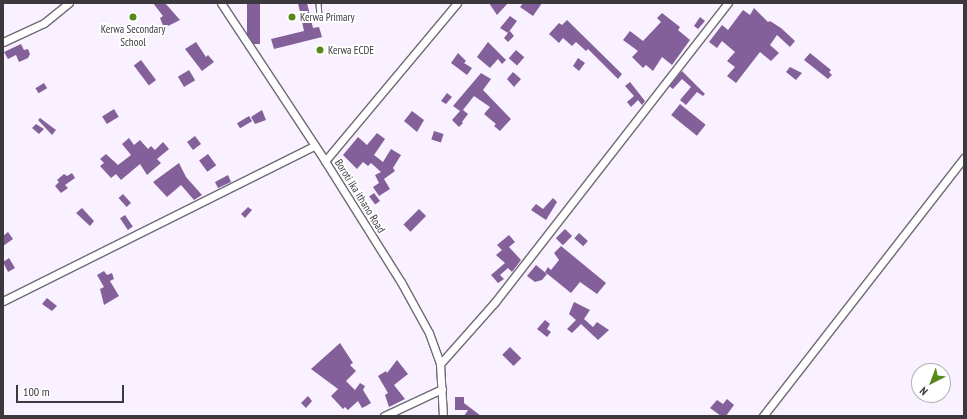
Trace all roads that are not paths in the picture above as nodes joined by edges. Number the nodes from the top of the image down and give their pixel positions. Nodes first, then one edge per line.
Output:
1 (69, 3) edge
2 (221, 3) edge
3 (319, 3) edge
4 (457, 3) edge
5 (728, 3) edge
6 (320, 18) dead end
7 (3, 42) edge
8 (314, 146) junction
9 (964, 158) edge
10 (326, 161) junction
11 (3, 301) edge
12 (440, 364) junction
13 (442, 389) junction
14 (384, 416) edge
15 (443, 416) edge
16 (763, 416) edge

1 - 7 street
2 - 8 street, Boroti Ika ithano Road
3 - 6 lane
4 - 10 street
5 - 12 street
8 - 10 street, Boroti Ika ithano Road
8 - 11 street
9 - 16 street
10 - 12 street, Boroti Ika ithano Road
12 - 13 street, Boroti Ika ithano Road
13 - 14 street
13 - 15 street, Boroti Ika ithano Road

